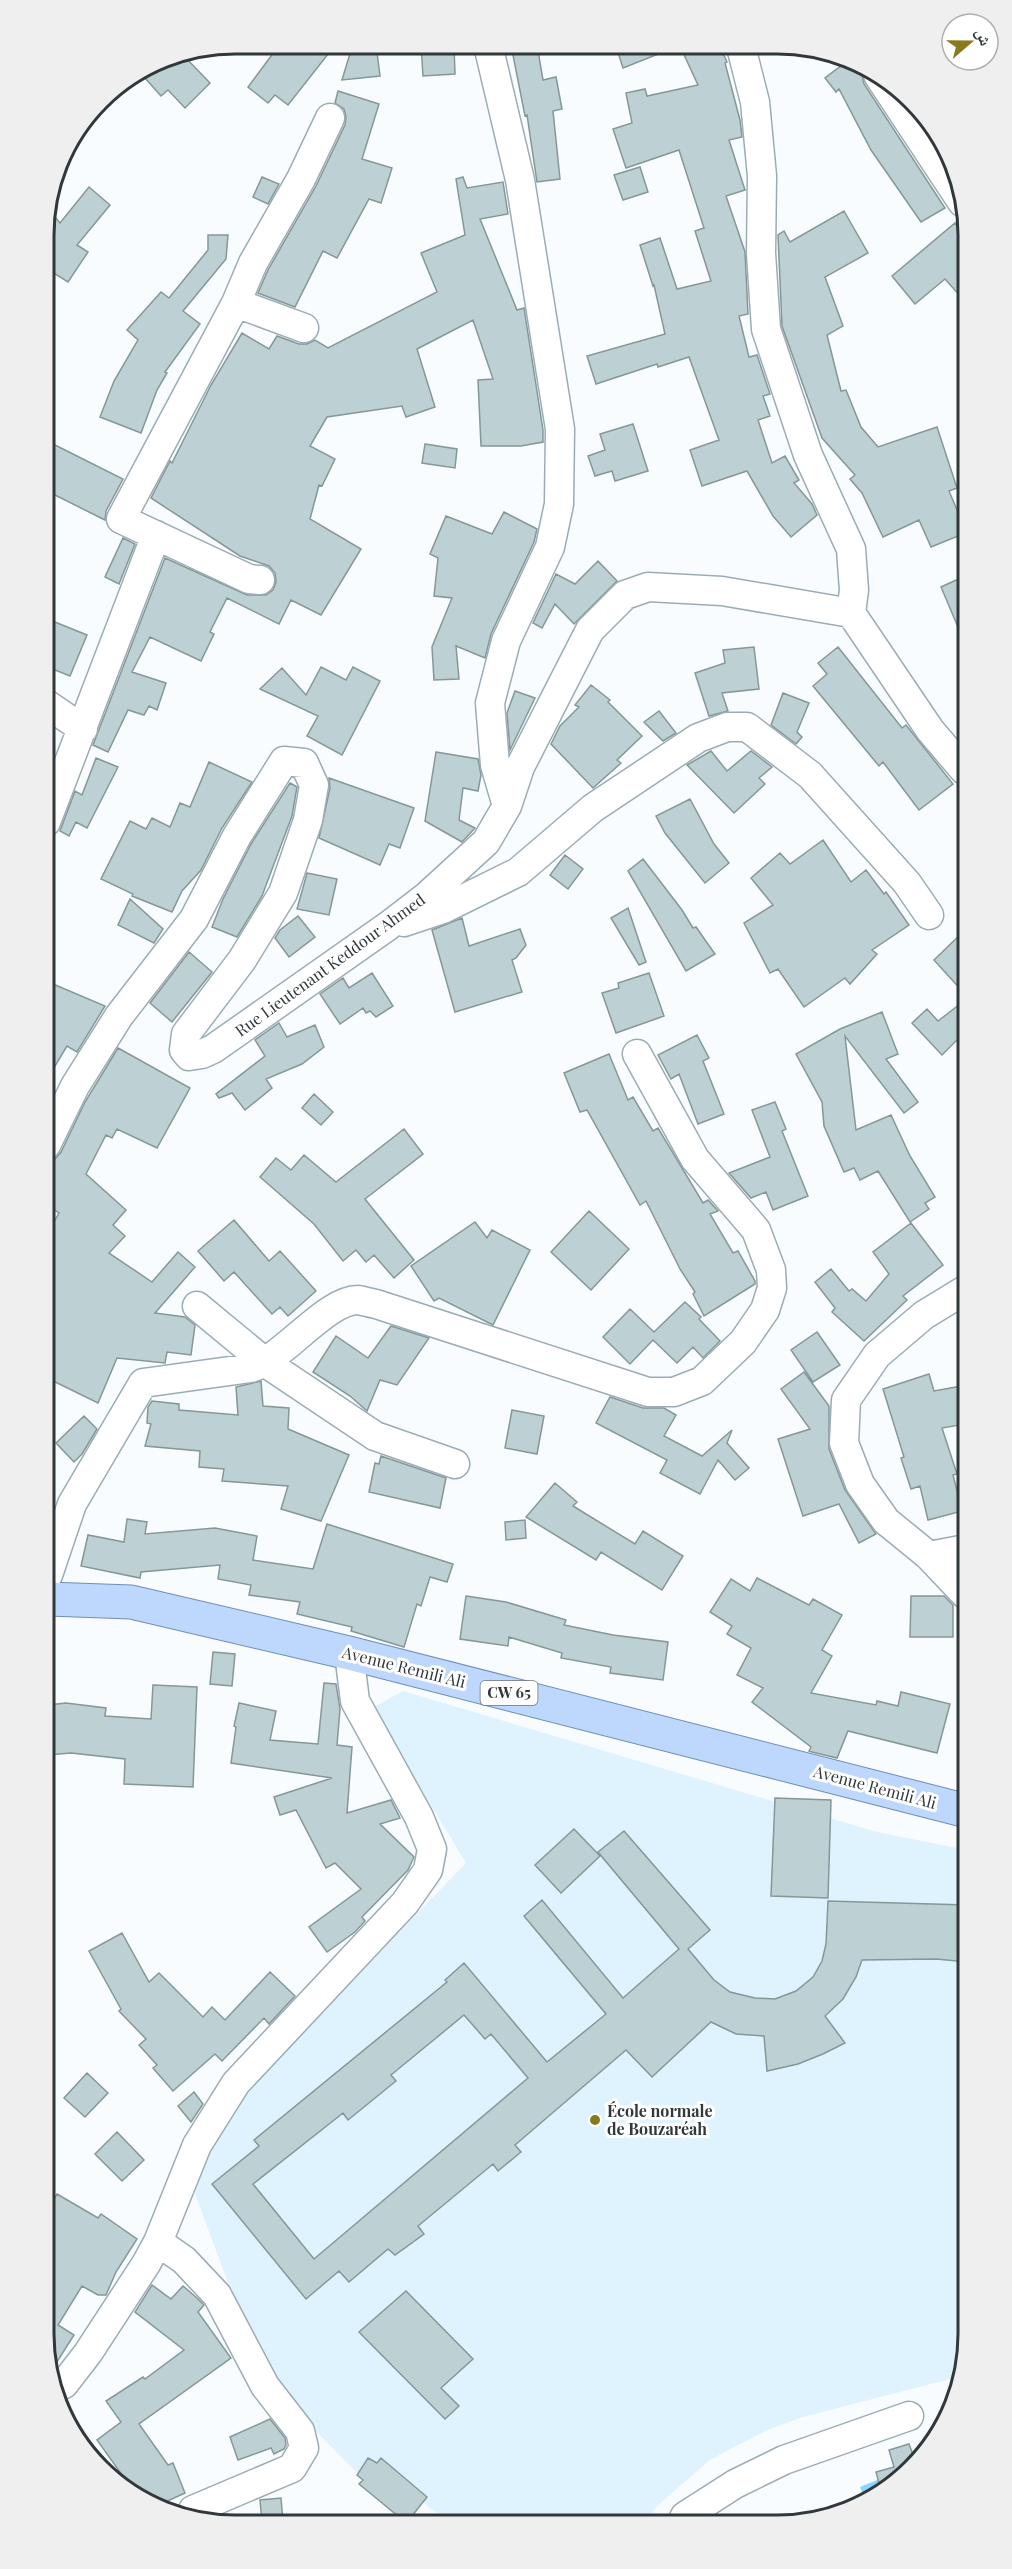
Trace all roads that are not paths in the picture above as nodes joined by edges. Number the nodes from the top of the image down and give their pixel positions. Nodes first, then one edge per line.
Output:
1 (490, 54) edge
2 (743, 54) edge
3 (891, 95) edge
4 (330, 118) dead end
5 (951, 186) edge
6 (236, 303) junction
7 (304, 328) dead end
8 (156, 535) junction
9 (260, 580) dead end
10 (850, 614) junction
11 (54, 709) edge
12 (83, 729) junction
13 (958, 763) edge
14 (54, 802) edge
15 (507, 806) junction
16 (929, 915) dead end
17 (383, 930) junction
18 (637, 1054) dead end
19 (54, 1129) edge
20 (958, 1294) edge
21 (197, 1306) dead end
22 (266, 1363) junction
23 (455, 1464) dead end
24 (958, 1551) edge
25 (929, 1556) junction
26 (54, 1557) edge
27 (958, 1587) edge
28 (54, 1599) edge
29 (349, 1653) junction
30 (958, 1809) edge
31 (158, 2242) junction
32 (62, 2385) edge
33 (909, 2416) dead end
34 (193, 2510) dead end
35 (687, 2515) edge

1 - 15 street
2 - 10 street
3 - 5 street
4 - 6 street
6 - 7 street
6 - 8 street
8 - 9 street
8 - 12 street
10 - 13 street
10 - 15 street, Rue Lieutenant Keddour Ahmed
11 - 12 street
12 - 14 street
15 - 17 street, Rue Lieutenant Keddour Ahmed
16 - 17 street
17 - 19 street, Rue Lieutenant Keddour Ahmed
18 - 22 street
20 - 25 street
21 - 22 street
22 - 23 street
22 - 26 street
24 - 25 street
25 - 27 street
28 - 29 main road, Avenue Remili Ali / CW 65
29 - 30 main road, Avenue Remili Ali / CW 65
29 - 31 street
31 - 32 street
31 - 34 street
33 - 35 street

